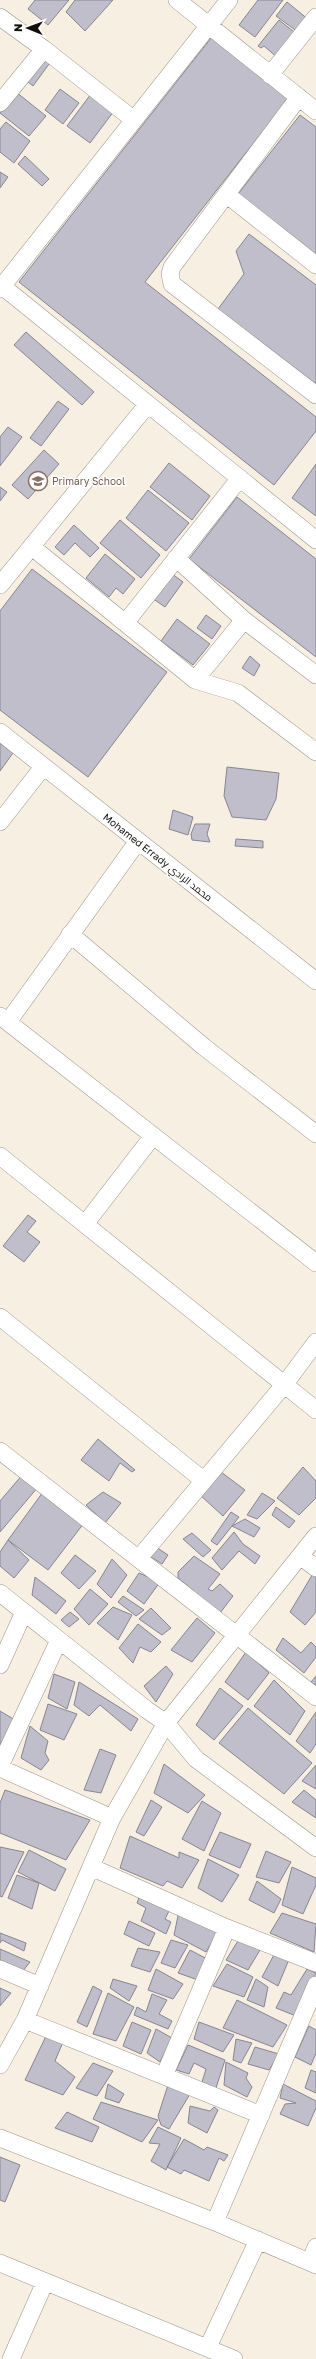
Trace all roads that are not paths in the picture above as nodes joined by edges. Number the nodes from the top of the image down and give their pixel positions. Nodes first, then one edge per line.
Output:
1 (177, 0) edge
2 (229, 0) edge
3 (0, 17) edge
4 (316, 17) edge
5 (209, 26) junction
6 (44, 49) junction
7 (270, 75) junction
8 (299, 97) junction
9 (0, 103) edge
10 (316, 111) edge
11 (134, 120) junction
12 (226, 194) junction
13 (316, 265) edge
14 (1, 288) edge
15 (316, 395) edge
16 (148, 404) junction
17 (240, 478) junction
18 (316, 540) edge
19 (32, 547) junction
20 (176, 558) junction
21 (0, 586) edge
22 (244, 620) junction
23 (126, 622) junction
24 (316, 675) edge
25 (195, 680) junction
26 (0, 732) edge
27 (316, 752) edge
28 (43, 767) junction
29 (0, 822) edge
30 (138, 841) junction
31 (70, 934) junction
32 (316, 980) edge
33 (4, 1019) edge
34 (316, 1134) edge
35 (153, 1136) junction
36 (0, 1156) edge
37 (85, 1224) junction
38 (316, 1264) edge
39 (0, 1317) edge
40 (316, 1342) edge
41 (284, 1385) junction
42 (316, 1410) edge
43 (0, 1451) edge
44 (202, 1480) junction
45 (316, 1536) edge
46 (300, 1556) junction
47 (139, 1558) junction
48 (316, 1568) edge
49 (0, 1593) edge
50 (24, 1612) junction
51 (236, 1635) junction
52 (59, 1640) junction
53 (0, 1665) edge
54 (316, 1697) edge
55 (166, 1723) junction
56 (0, 1767) edge
57 (112, 1818) junction
58 (316, 1848) edge
59 (92, 1867) junction
60 (227, 1928) junction
61 (316, 1963) edge
62 (0, 1969) edge
63 (316, 1985) edge
64 (40, 1986) junction
65 (25, 2020) junction
66 (0, 2064) edge
67 (164, 2076) junction
68 (261, 2115) junction
69 (0, 2138) edge
70 (215, 2222) junction
71 (258, 2240) junction
72 (314, 2258) edge
73 (0, 2262) edge
74 (45, 2282) junction
75 (208, 2347) junction
76 (11, 2359) edge
77 (234, 2359) edge

1 - 5 street
2 - 5 street
3 - 6 street
4 - 7 street
5 - 7 street
5 - 11 street
6 - 9 street
6 - 11 street
7 - 8 street
8 - 10 street
8 - 12 street
11 - 14 street
12 - 13 street
12 - 15 street
14 - 16 street
16 - 17 street
16 - 19 street
17 - 18 street
17 - 20 street
19 - 21 street
19 - 23 street
20 - 22 street
20 - 23 street
22 - 24 street
22 - 25 street
23 - 25 street
25 - 27 street
26 - 28 street, Mohamed Errady محمد الرادي
28 - 29 street
28 - 30 street, Mohamed Errady محمد الرادي
30 - 31 street
30 - 32 street, Mohamed Errady محمد الرادي
31 - 33 street
31 - 34 street
33 - 35 street
35 - 37 street
35 - 38 street
36 - 37 street
37 - 41 street
39 - 44 street
40 - 41 street
41 - 42 street
41 - 44 street
43 - 47 street
44 - 47 street
45 - 46 street
46 - 48 street
46 - 51 street
47 - 51 street
49 - 50 street
50 - 52 street
50 - 53 street
51 - 54 street
51 - 55 street
52 - 55 street
52 - 56 street
55 - 57 street
55 - 58 street
56 - 57 street
57 - 59 street
59 - 60 street
59 - 64 street
60 - 61 street
60 - 67 street
62 - 64 street
63 - 68 street
64 - 65 street
65 - 66 street
65 - 67 street
67 - 68 street
68 - 70 street
69 - 70 street
70 - 71 street
71 - 72 street
71 - 75 street
73 - 74 street
74 - 75 street
74 - 76 street
75 - 77 street

